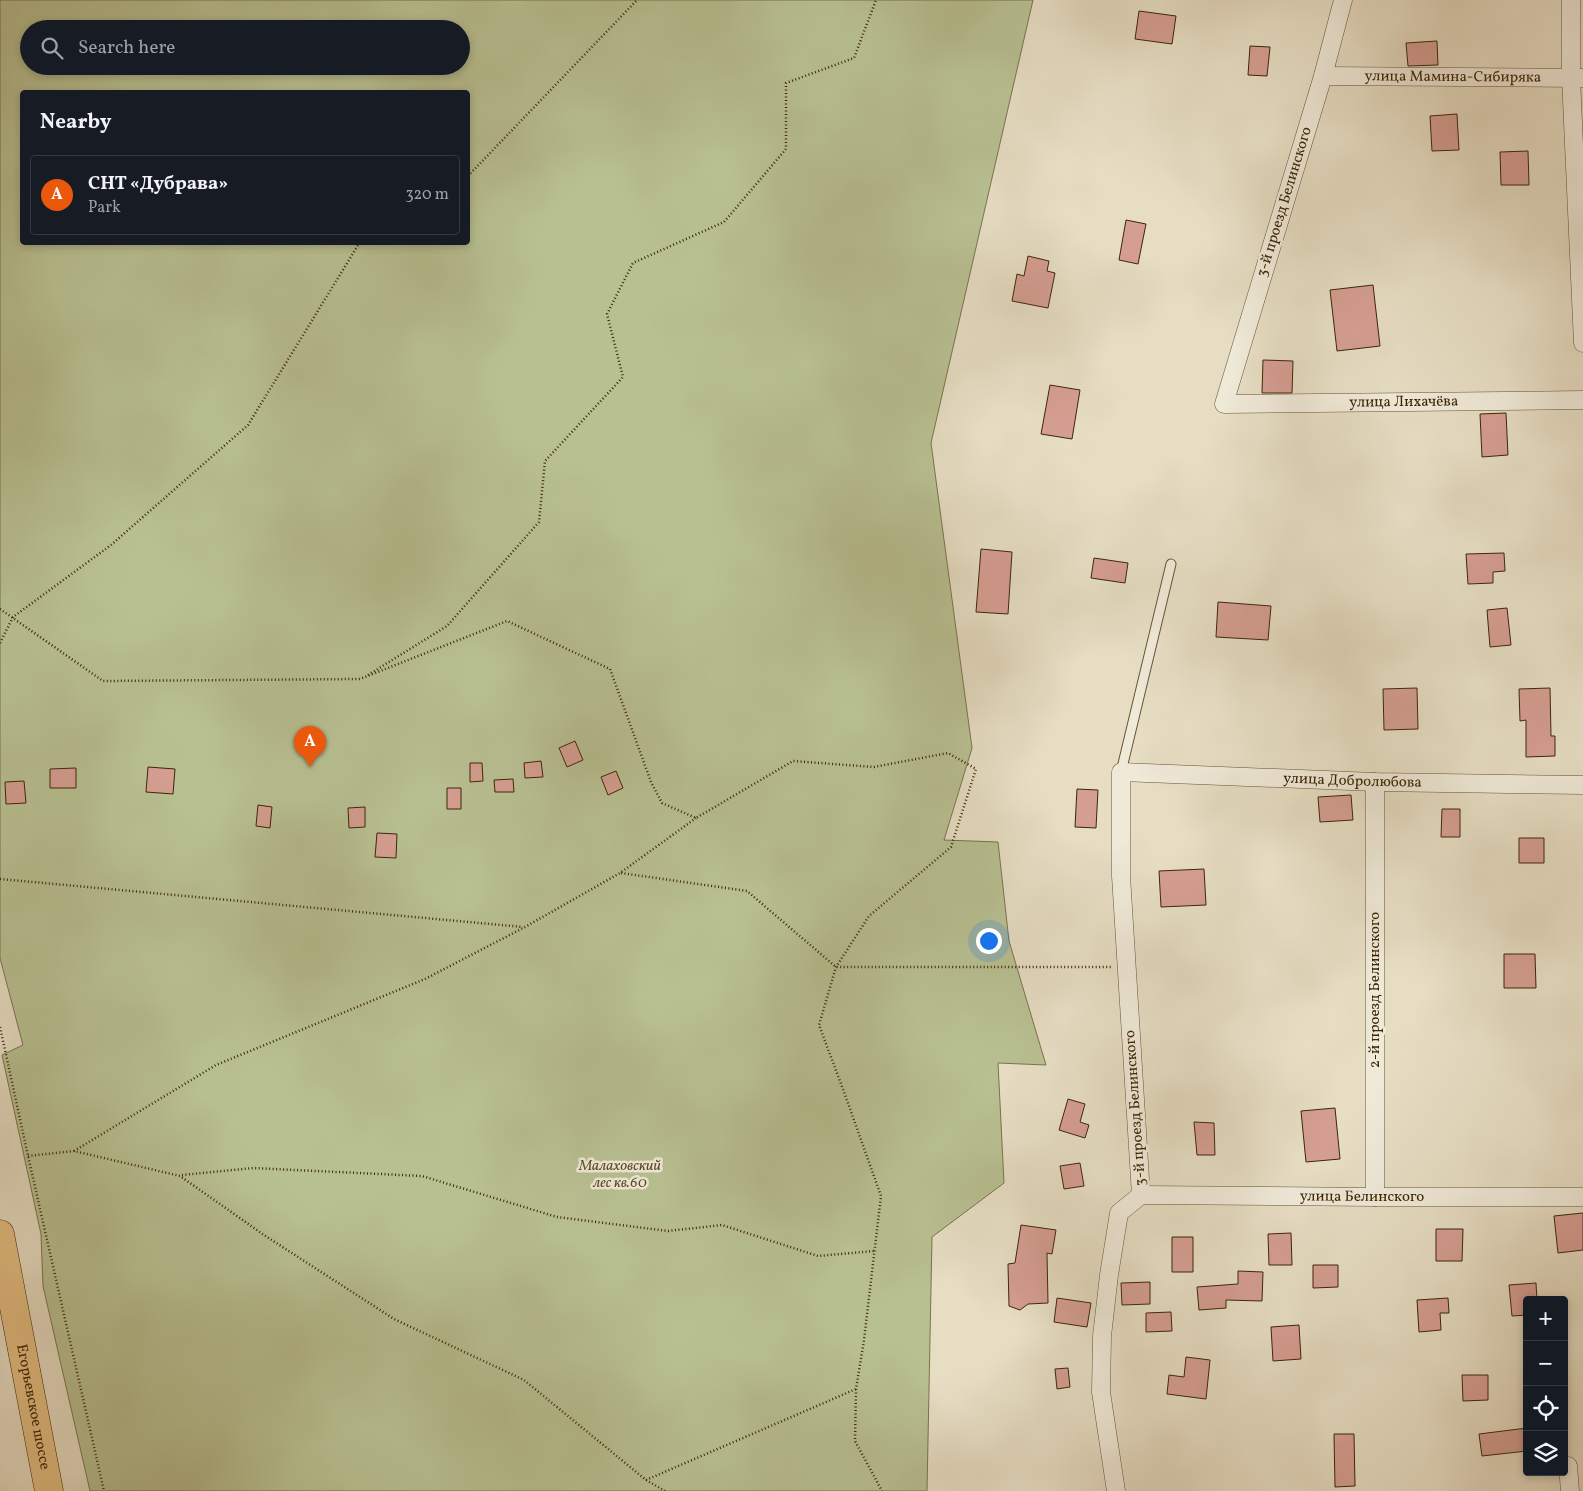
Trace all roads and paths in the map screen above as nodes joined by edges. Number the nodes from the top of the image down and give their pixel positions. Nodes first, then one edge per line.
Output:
1 (637, 0) edge
2 (876, 0) edge
3 (1344, 0) edge
4 (1571, 0) edge
5 (1323, 76) junction
6 (1577, 78) edge
7 (470, 174) edge
8 (358, 245) edge
9 (1583, 343) edge
10 (1583, 400) edge
11 (1224, 404) joint
12 (1171, 564) dead end
13 (0, 609) edge
14 (13, 618) junction
15 (0, 643) edge
16 (360, 679) junction
17 (1121, 772) junction
18 (1375, 782) junction
19 (1583, 785) edge
20 (696, 818) junction
21 (620, 873) junction
22 (0, 880) edge
23 (525, 927) junction
24 (836, 967) junction
25 (1127, 967) junction
26 (0, 1027) edge
27 (74, 1151) junction
28 (28, 1156) junction
29 (180, 1176) junction
30 (1141, 1195) junction
31 (1375, 1197) junction
32 (1583, 1197) edge
33 (0, 1234) edge
34 (874, 1251) junction
35 (856, 1389) junction
36 (1568, 1466) dead end
37 (646, 1480) junction
38 (49, 1491) edge
39 (104, 1491) edge
40 (666, 1491) edge
41 (882, 1491) edge
42 (1116, 1491) edge
43 (1570, 1491) edge

1 - 7 path
2 - 16 path
3 - 5 street, 3-й проезд Белинского
4 - 6 street
5 - 6 street, улица Мамина-Сибиряка
5 - 11 street, 3-й проезд Белинского
6 - 9 street
8 - 14 path
10 - 11 street, улица Лихачёва
12 - 17 lane
13 - 14 path
14 - 15 path
14 - 16 path
16 - 20 path
17 - 18 street, улица Добролюбова
17 - 25 street, 3-й проезд Белинского
18 - 19 street, улица Добролюбова
18 - 31 street, 2-й проезд Белинского
20 - 21 path
20 - 24 path
21 - 23 path
21 - 24 path
22 - 23 path
23 - 27 path
24 - 25 path
24 - 34 path
25 - 30 street, 3-й проезд Белинского
26 - 28 path
27 - 28 path
27 - 29 path
28 - 39 path
29 - 34 path
29 - 37 path
30 - 31 street, улица Белинского
30 - 42 street, 3-й проезд Белинского
31 - 32 street, улица Белинского
33 - 38 main road, Егорьевское шоссе
34 - 35 path
35 - 37 path
35 - 41 path
36 - 43 street
37 - 40 path

